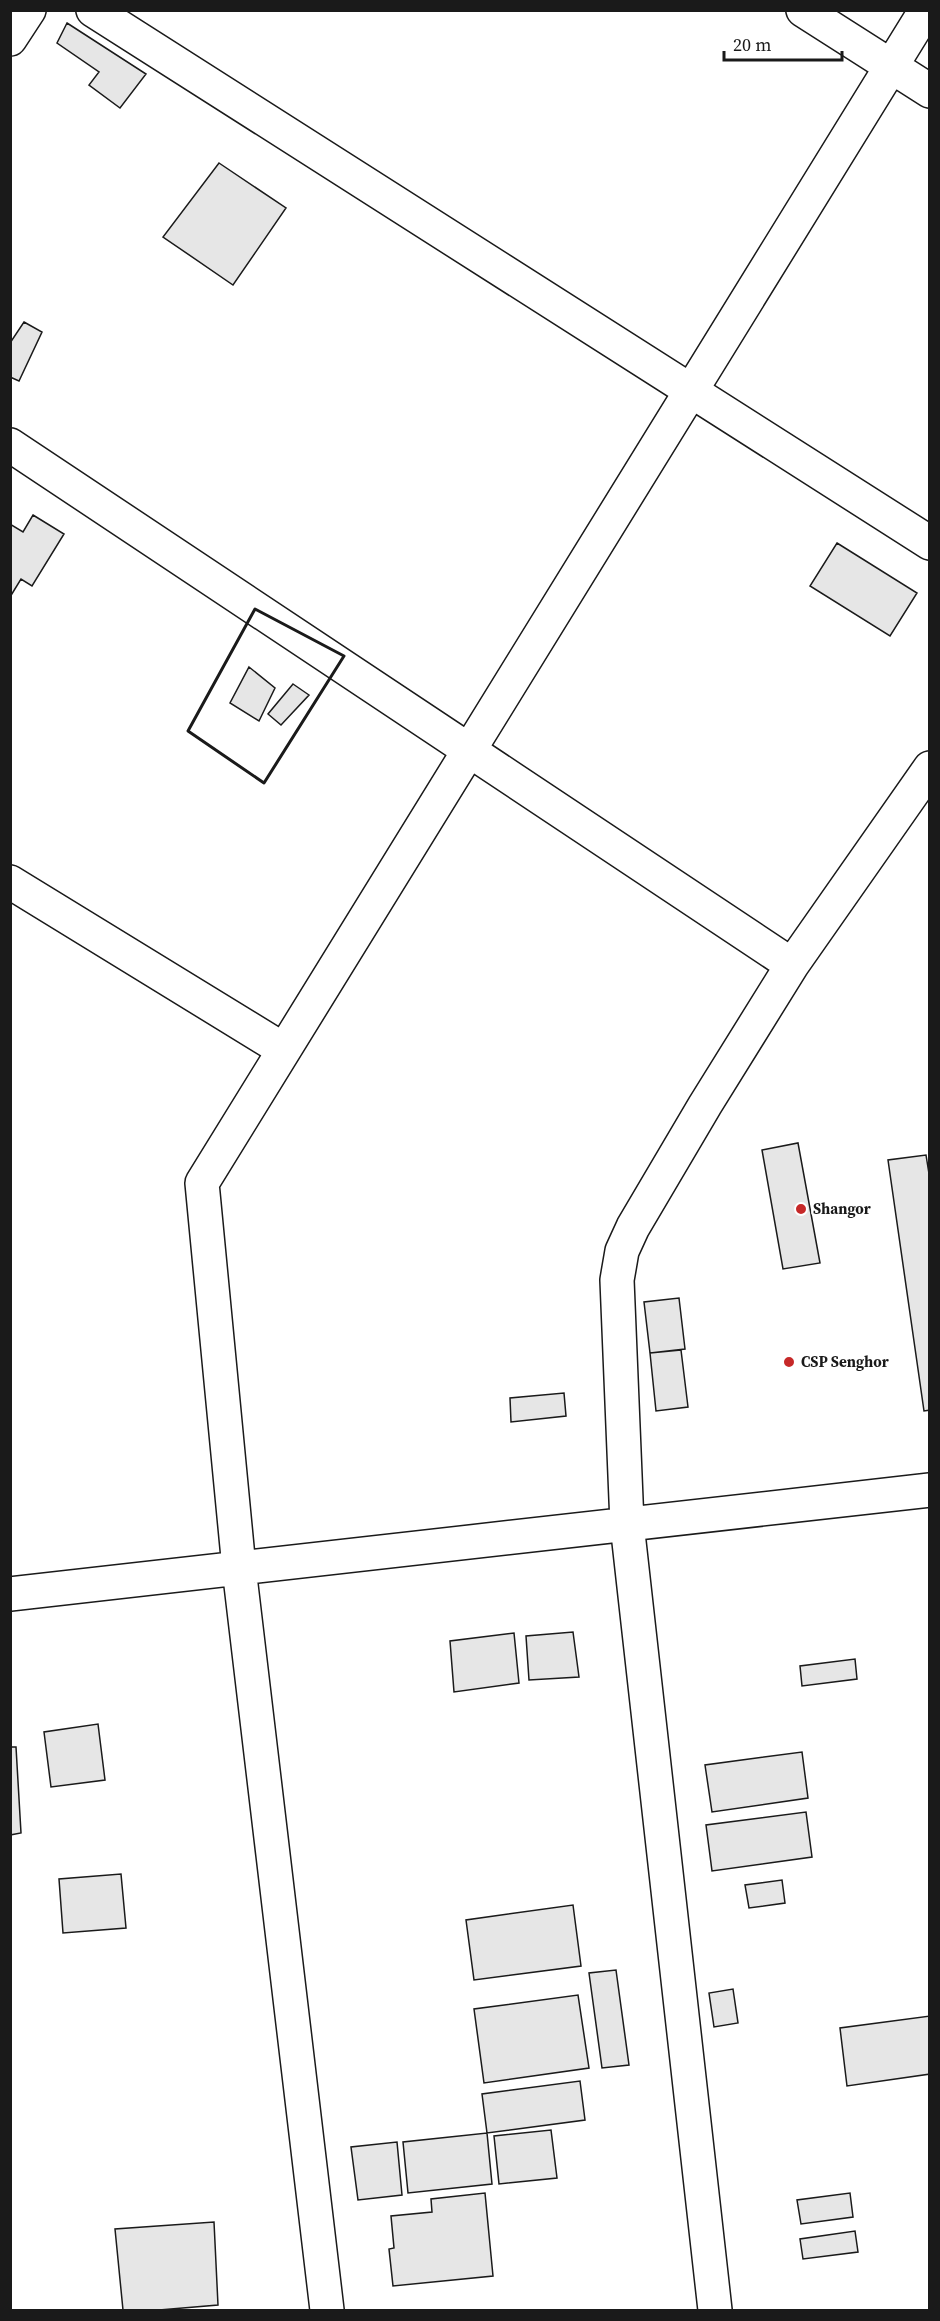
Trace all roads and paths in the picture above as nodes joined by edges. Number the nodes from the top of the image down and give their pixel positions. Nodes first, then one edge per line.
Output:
1 (29, 10) edge
2 (93, 10) edge
3 (803, 10) edge
4 (926, 10) edge
5 (10, 39) edge
6 (891, 67) junction
7 (930, 91) edge
8 (690, 390) junction
9 (10, 445) edge
10 (930, 543) edge
11 (468, 749) junction
12 (930, 768) edge
13 (10, 882) edge
14 (792, 965) junction
15 (284, 1050) junction
16 (930, 1490) edge
17 (627, 1524) junction
18 (239, 1568) junction
19 (10, 1594) edge
20 (327, 2310) edge
21 (715, 2310) edge

1 - 5 street
2 - 8 street
3 - 6 street
4 - 6 street
6 - 7 street
6 - 8 street
8 - 10 street
8 - 11 street
9 - 11 street
11 - 14 street
11 - 15 street
12 - 14 street
13 - 15 street
14 - 17 street
15 - 18 street
16 - 17 street
17 - 18 street
17 - 21 street
18 - 19 street
18 - 20 street

